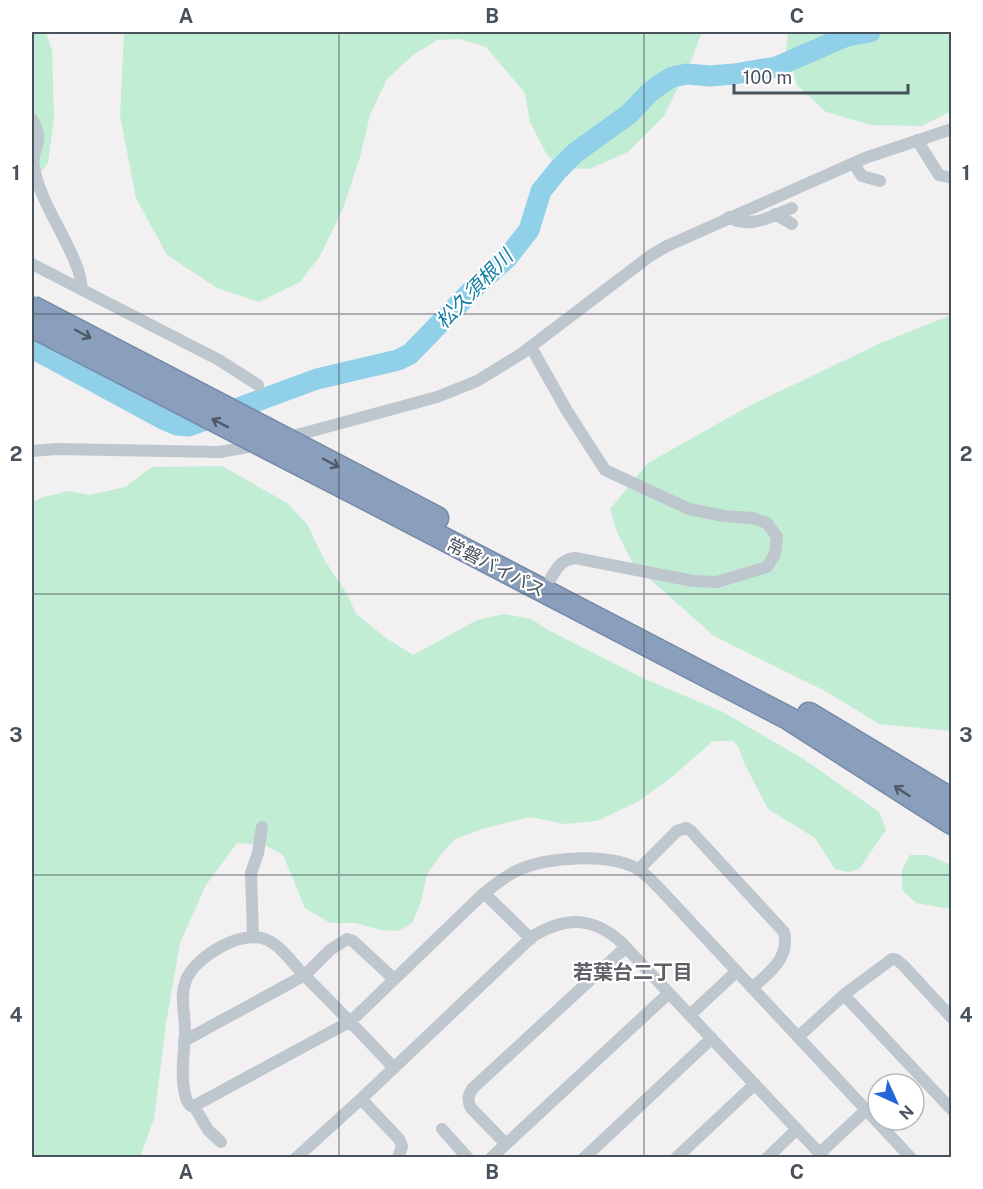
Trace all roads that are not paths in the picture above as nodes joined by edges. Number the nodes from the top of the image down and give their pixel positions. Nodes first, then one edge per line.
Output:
1 (32, 119) edge
2 (951, 129) edge
3 (917, 140) junction
4 (853, 163) junction
5 (951, 178) edge
6 (880, 181) dead end
7 (792, 207) dead end
8 (775, 214) junction
9 (729, 217) junction
10 (792, 224) dead end
11 (32, 264) edge
12 (82, 290) junction
13 (32, 306) edge
14 (32, 326) edge
15 (531, 346) junction
16 (258, 385) dead end
17 (32, 451) edge
18 (369, 491) junction
19 (551, 578) junction
20 (951, 800) edge
21 (951, 823) edge
22 (262, 827) dead end
23 (638, 870) junction
24 (484, 893) junction
25 (253, 936) junction
26 (531, 939) junction
27 (626, 947) junction
28 (737, 971) junction
29 (304, 975) junction
30 (394, 980) junction
31 (752, 988) junction
32 (669, 993) junction
33 (844, 995) junction
34 (690, 1015) junction
35 (951, 1018) edge
36 (351, 1021) junction
37 (798, 1037) junction
38 (712, 1038) junction
39 (184, 1041) junction
40 (394, 1068) junction
41 (755, 1084) junction
42 (362, 1099) junction
43 (195, 1106) junction
44 (866, 1110) joint
45 (951, 1110) edge
46 (797, 1129) junction
47 (442, 1130) dead end
48 (887, 1132) edge
49 (221, 1142) dead end
50 (506, 1144) junction
51 (822, 1155) edge
52 (296, 1158) edge
53 (398, 1158) edge
54 (468, 1158) edge
55 (491, 1158) edge
56 (584, 1158) edge
57 (676, 1158) edge
58 (767, 1158) edge
59 (911, 1158) edge

1 - 12 street
2 - 3 street
3 - 4 street
3 - 5 street
4 - 6 street
4 - 9 street
7 - 8 street
8 - 9 street
8 - 10 street
9 - 15 street
11 - 12 street
12 - 16 street
13 -> 18 highway, 常磐バイパス, bridge
18 -> 14 highway, 常磐バイパス, bridge
15 - 17 street
15 - 19 street
18 - 19 highway, 常磐バイパス
21 -> 18 highway, 常磐バイパス
19 - 20 highway, 常磐バイパス
22 - 25 street
23 - 24 street
23 - 28 street
23 - 31 street
24 - 26 street
24 - 30 street
25 - 29 street
25 - 39 street
26 - 27 street
26 - 40 street
27 - 32 street
27 - 50 street
28 - 31 street
28 - 34 street
29 - 30 street
29 - 36 street
29 - 39 street
30 - 36 street
31 - 37 street
32 - 34 street
32 - 50 street
33 - 35 street
33 - 37 street
33 - 45 street
34 - 38 street
36 - 40 street
36 - 43 street
37 - 44 street
38 - 41 street
38 - 56 street
39 - 43 street
40 - 42 street
41 - 46 street
41 - 57 street
42 - 52 street
42 - 53 street
43 - 49 street
44 - 51 street
46 - 51 street
46 - 58 street
47 - 54 street
48 - 59 street
50 - 55 street

